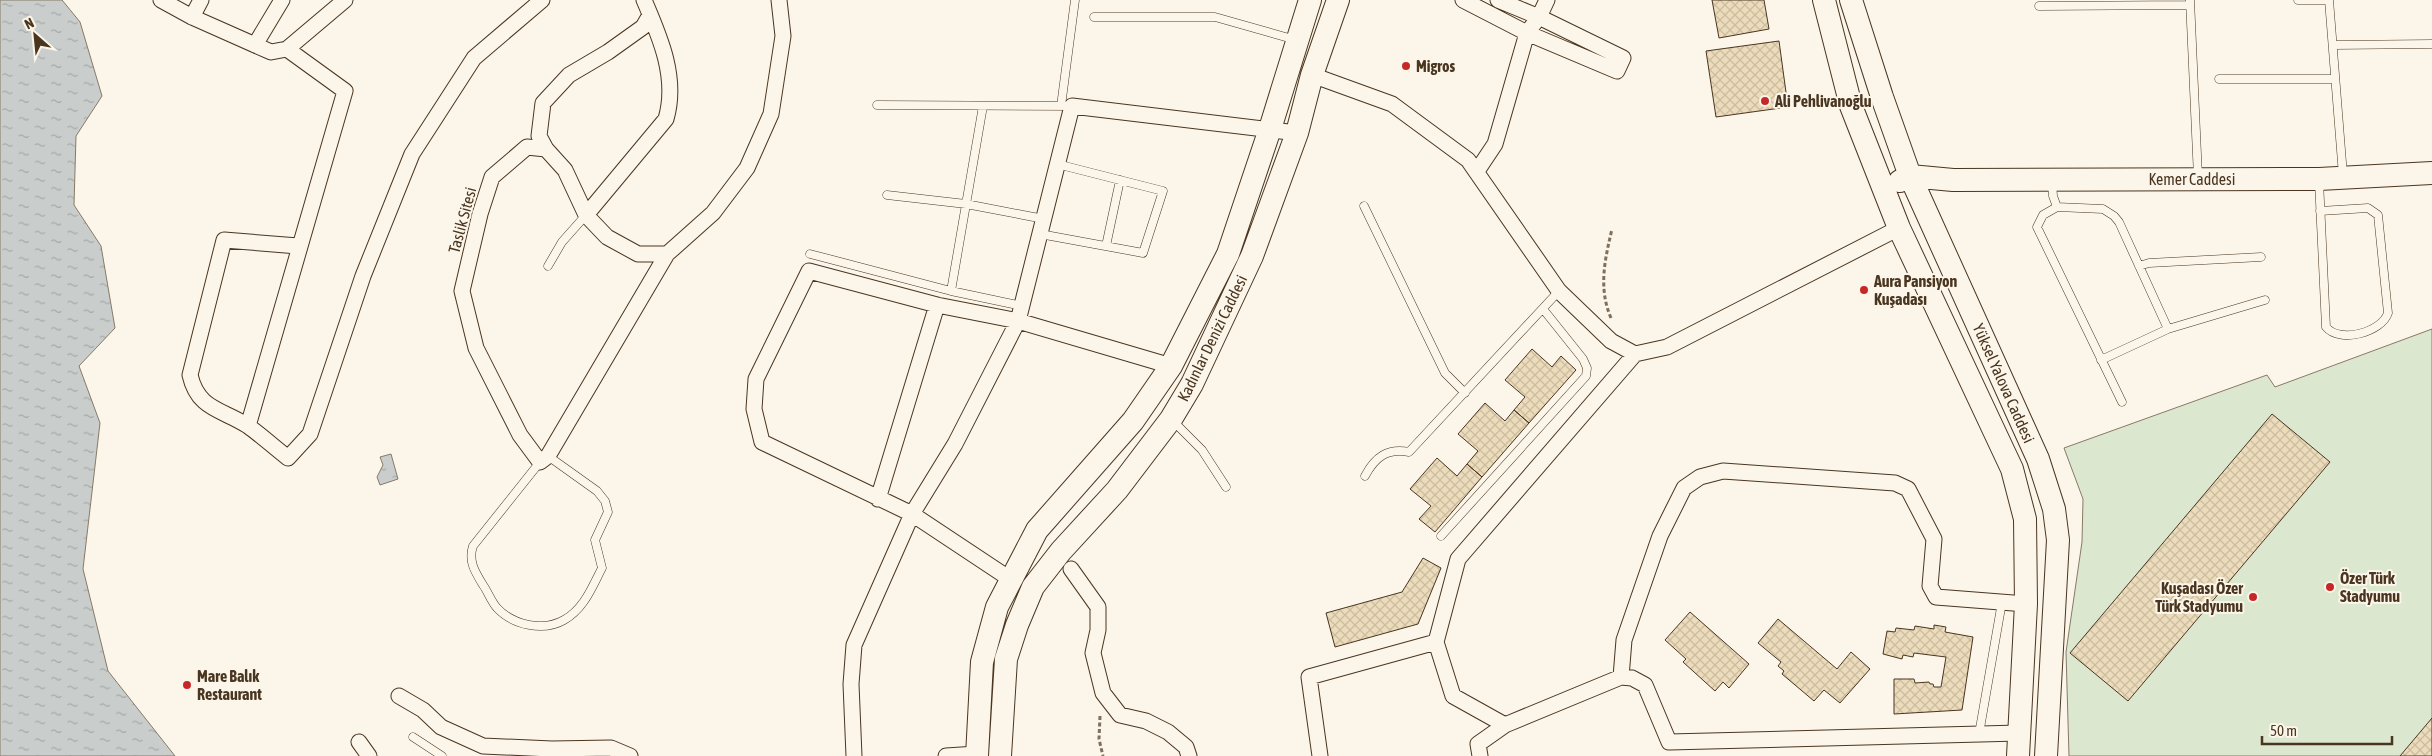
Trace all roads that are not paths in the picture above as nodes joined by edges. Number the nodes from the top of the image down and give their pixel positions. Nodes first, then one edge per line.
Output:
1 (161, 0) edge
2 (201, 0) edge
3 (282, 0) edge
4 (345, 0) edge
5 (542, 0) edge
6 (644, 0) edge
7 (779, 0) edge
8 (1075, 0) edge
9 (1310, 0) edge
10 (1338, 0) edge
11 (1463, 0) edge
12 (1498, 0) edge
13 (1547, 0) edge
14 (1824, 0) edge
15 (1851, 0) edge
16 (2298, 0) edge
17 (2329, 0) edge
18 (2190, 2) edge
19 (2039, 6) dead end
20 (650, 15) junction
21 (192, 17) junction
22 (1094, 17) dead end
23 (1539, 17) junction
24 (1527, 32) junction
25 (1297, 40) junction
26 (2432, 44) edge
27 (255, 45) junction
28 (2333, 45) junction
29 (287, 49) junction
30 (1312, 75) junction
31 (2219, 79) dead end
32 (2335, 79) junction
33 (877, 105) dead end
34 (983, 106) junction
35 (1066, 106) junction
36 (1270, 129) junction
37 (1297, 133) junction
38 (546, 149) junction
39 (1057, 164) junction
40 (1477, 171) junction
41 (2432, 173) edge
42 (1910, 176) junction
43 (2343, 177) junction
44 (2319, 178) junction
45 (2052, 179) junction
46 (2198, 179) junction
47 (1120, 180) junction
48 (1953, 180) junction
49 (1884, 188) junction
50 (888, 195) dead end
51 (966, 204) junction
52 (1364, 206) dead end
53 (2057, 207) junction
54 (2320, 211) junction
55 (1926, 213) junction
56 (586, 215) junction
57 (1042, 226) junction
58 (1899, 228) junction
59 (298, 246) junction
60 (1106, 246) junction
61 (667, 254) junction
62 (810, 254) dead end
63 (2261, 257) dead end
64 (548, 266) dead end
65 (2140, 266) junction
66 (951, 291) junction
67 (1560, 291) junction
68 (2265, 300) dead end
69 (937, 305) junction
70 (1543, 308) junction
71 (1020, 314) junction
72 (2168, 328) junction
73 (1635, 354) junction
74 (2101, 360) junction
75 (1171, 366) junction
76 (1465, 393) junction
77 (2122, 402) dead end
78 (1170, 419) junction
79 (248, 426) junction
80 (544, 459) junction
81 (1365, 476) dead end
82 (1226, 487) dead end
83 (878, 498) junction
84 (912, 514) junction
85 (1441, 536) dead end
86 (1071, 569) dead end
87 (1010, 579) junction
88 (2002, 602) junction
89 (2026, 604) junction
90 (1436, 642) junction
91 (1621, 677) junction
92 (399, 696) dead end
93 (1505, 724) junction
94 (1979, 734) junction
95 (2019, 734) junction
96 (413, 737) dead end
97 (359, 742) dead end
98 (1671, 749) edge
99 (1000, 754) edge
100 (977, 755) edge
101 (369, 756) edge
102 (442, 756) edge
103 (630, 756) edge
104 (854, 756) edge
105 (946, 756) edge
106 (1189, 756) edge
107 (1320, 756) edge
108 (1480, 756) edge
109 (2018, 756) edge
110 (2046, 756) edge

1 - 21 street
2 - 21 street
3 - 27 street
4 - 29 street
5 - 79 street
6 - 20 street
7 - 61 street
8 - 35 lane
9 - 25 main road, Kadınlar Denizi Caddesi
10 - 30 main road, Kadınlar Denizi Caddesi
11 - 24 street
12 - 23 street
13 - 23 street
14 - 49 main road, Yüksel Yalova Caddesi
15 - 42 main road, Yüksel Yalova Caddesi
16 - 17 lane
17 - 28 lane
18 - 19 lane
18 - 46 lane
20 - 38 street
20 - 56 street
21 - 27 street
22 - 25 lane
23 - 24 street
23 - 24 street
24 - 40 street
25 - 36 main road, Kadınlar Denizi Caddesi
26 - 28 lane
27 - 29 street
28 - 32 lane
29 - 59 street
30 - 37 main road, Kadınlar Denizi Caddesi
30 - 40 street
31 - 32 lane
32 - 43 lane
33 - 34 lane
34 - 35 lane
34 - 51 lane
35 - 36 street
35 - 39 street
36 - 37 street
36 - 75 main road, Kadınlar Denizi Caddesi
37 - 78 main road, Kadınlar Denizi Caddesi
38 - 56 street
38 - 80 street, Taslik Sitesi
39 - 47 lane
39 - 57 street
40 - 67 street
41 - 43 main road, Kemer Caddesi
42 - 48 main road, Kemer Caddesi
42 - 49 main road
42 - 55 main road, Yüksel Yalova Caddesi
43 - 44 main road, Kemer Caddesi
44 - 46 main road, Kemer Caddesi
44 - 54 lane
45 - 46 main road, Kemer Caddesi
45 - 48 main road, Kemer Caddesi
45 - 53 lane
47 - 60 lane
47 - 60 lane
48 - 55 main road
49 - 58 main road, Yüksel Yalova Caddesi
50 - 51 lane
51 - 57 lane
51 - 66 lane
52 - 76 lane
53 - 65 lane
53 - 74 lane
54 - 54 lane
55 - 58 main road
55 - 110 main road, Yüksel Yalova Caddesi
56 - 61 street
56 - 64 lane
57 - 60 lane
57 - 71 street
58 - 73 street
58 - 89 main road, Yüksel Yalova Caddesi
59 - 79 street
59 - 79 street
61 - 80 street
62 - 66 lane
63 - 65 lane
65 - 72 lane
66 - 71 lane
67 - 70 lane
67 - 73 street
68 - 72 lane
69 - 71 street
69 - 83 street
69 - 83 street
70 - 76 lane
70 - 85 lane
71 - 75 street
71 - 84 street
72 - 74 lane
73 - 90 street
74 - 77 lane
75 - 87 main road, Kadınlar Denizi Caddesi
76 - 81 lane
78 - 82 lane
78 - 99 main road, Kadınlar Denizi Caddesi
80 - 80 lane
83 - 84 street
84 - 87 street
84 - 104 street
86 - 106 street
87 - 100 main road, Kadınlar Denizi Caddesi
88 - 89 street
88 - 91 street
88 - 94 lane
89 - 95 main road, Yüksel Yalova Caddesi
90 - 93 street
90 - 107 street
91 - 93 street
91 - 98 street
92 - 103 street
93 - 108 street
94 - 95 street
94 - 98 street
95 - 109 main road, Yüksel Yalova Caddesi
96 - 102 lane
97 - 101 street
99 - 100 main road
100 - 105 street

